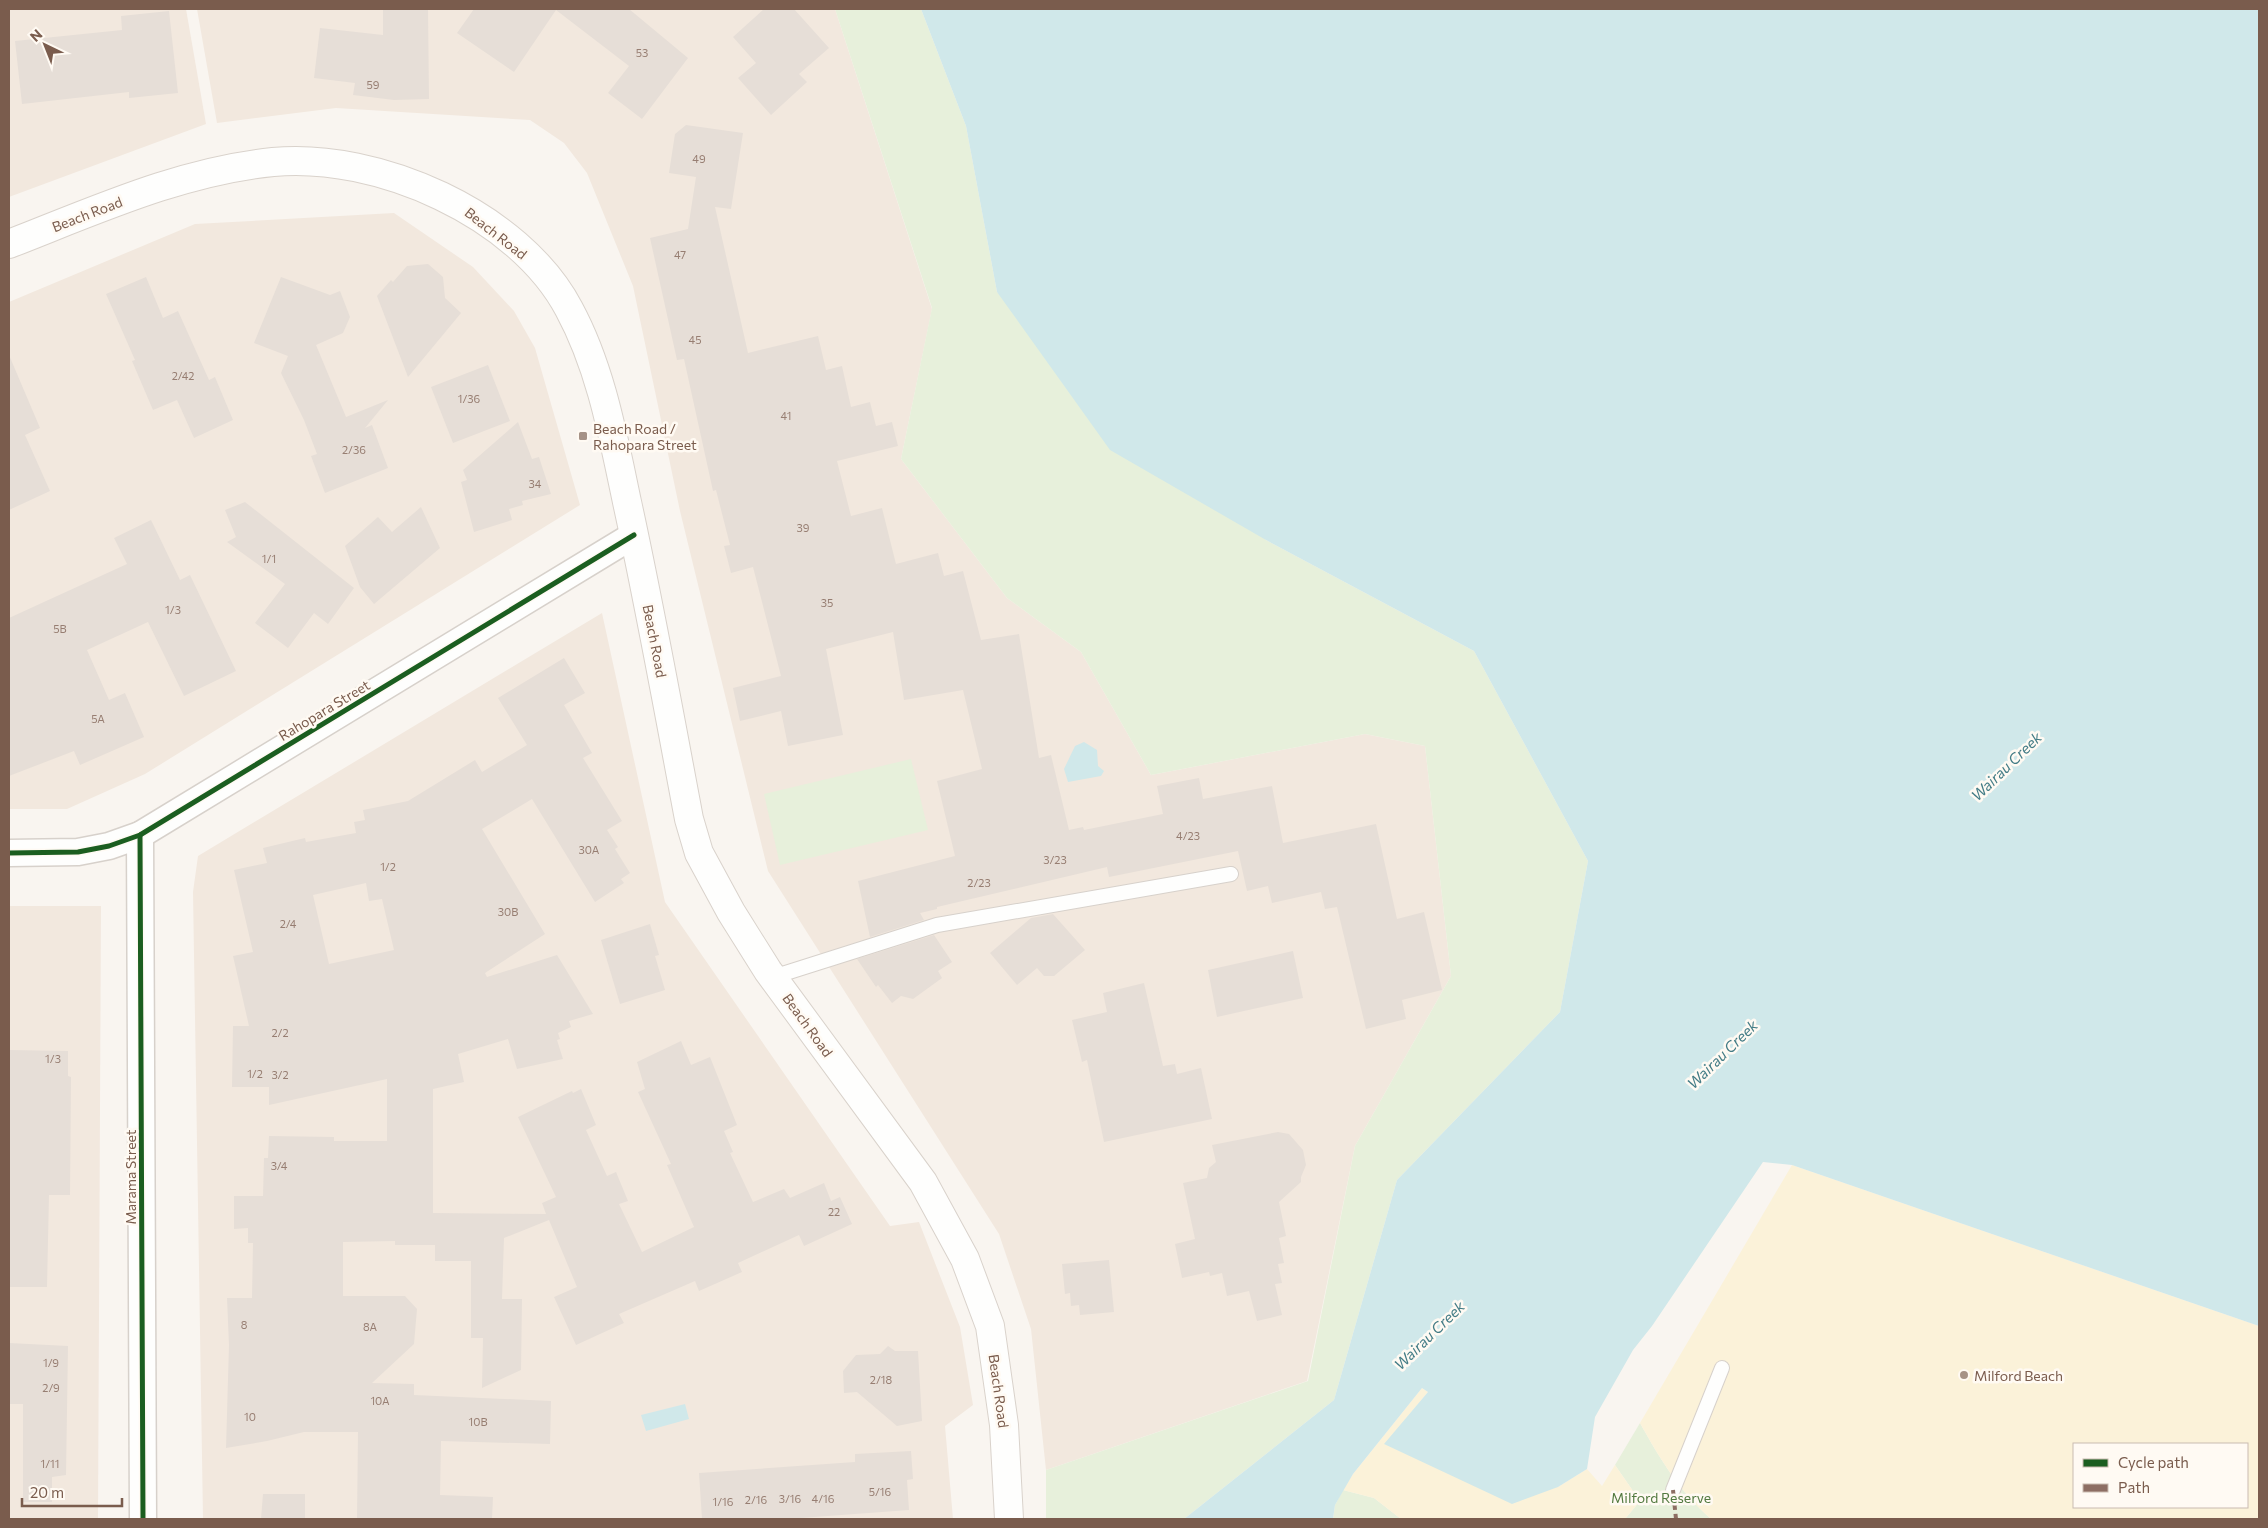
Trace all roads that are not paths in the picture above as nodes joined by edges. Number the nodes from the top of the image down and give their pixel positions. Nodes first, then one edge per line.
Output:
1 (9, 244) edge
2 (634, 535) junction
3 (140, 835) junction
4 (9, 854) edge
5 (1231, 874) dead end
6 (773, 977) junction
7 (1722, 1368) dead end
8 (1672, 1490) dead end
9 (144, 1519) edge
10 (1009, 1519) edge

1 - 2 main road, Beach Road
2 - 3 street, Rahopara Street
2 - 6 main road, Beach Road
3 - 4 street, Rahopara Street
3 - 9 street, Marama Street
5 - 6 lane
6 - 10 main road, Beach Road
7 - 8 lane

